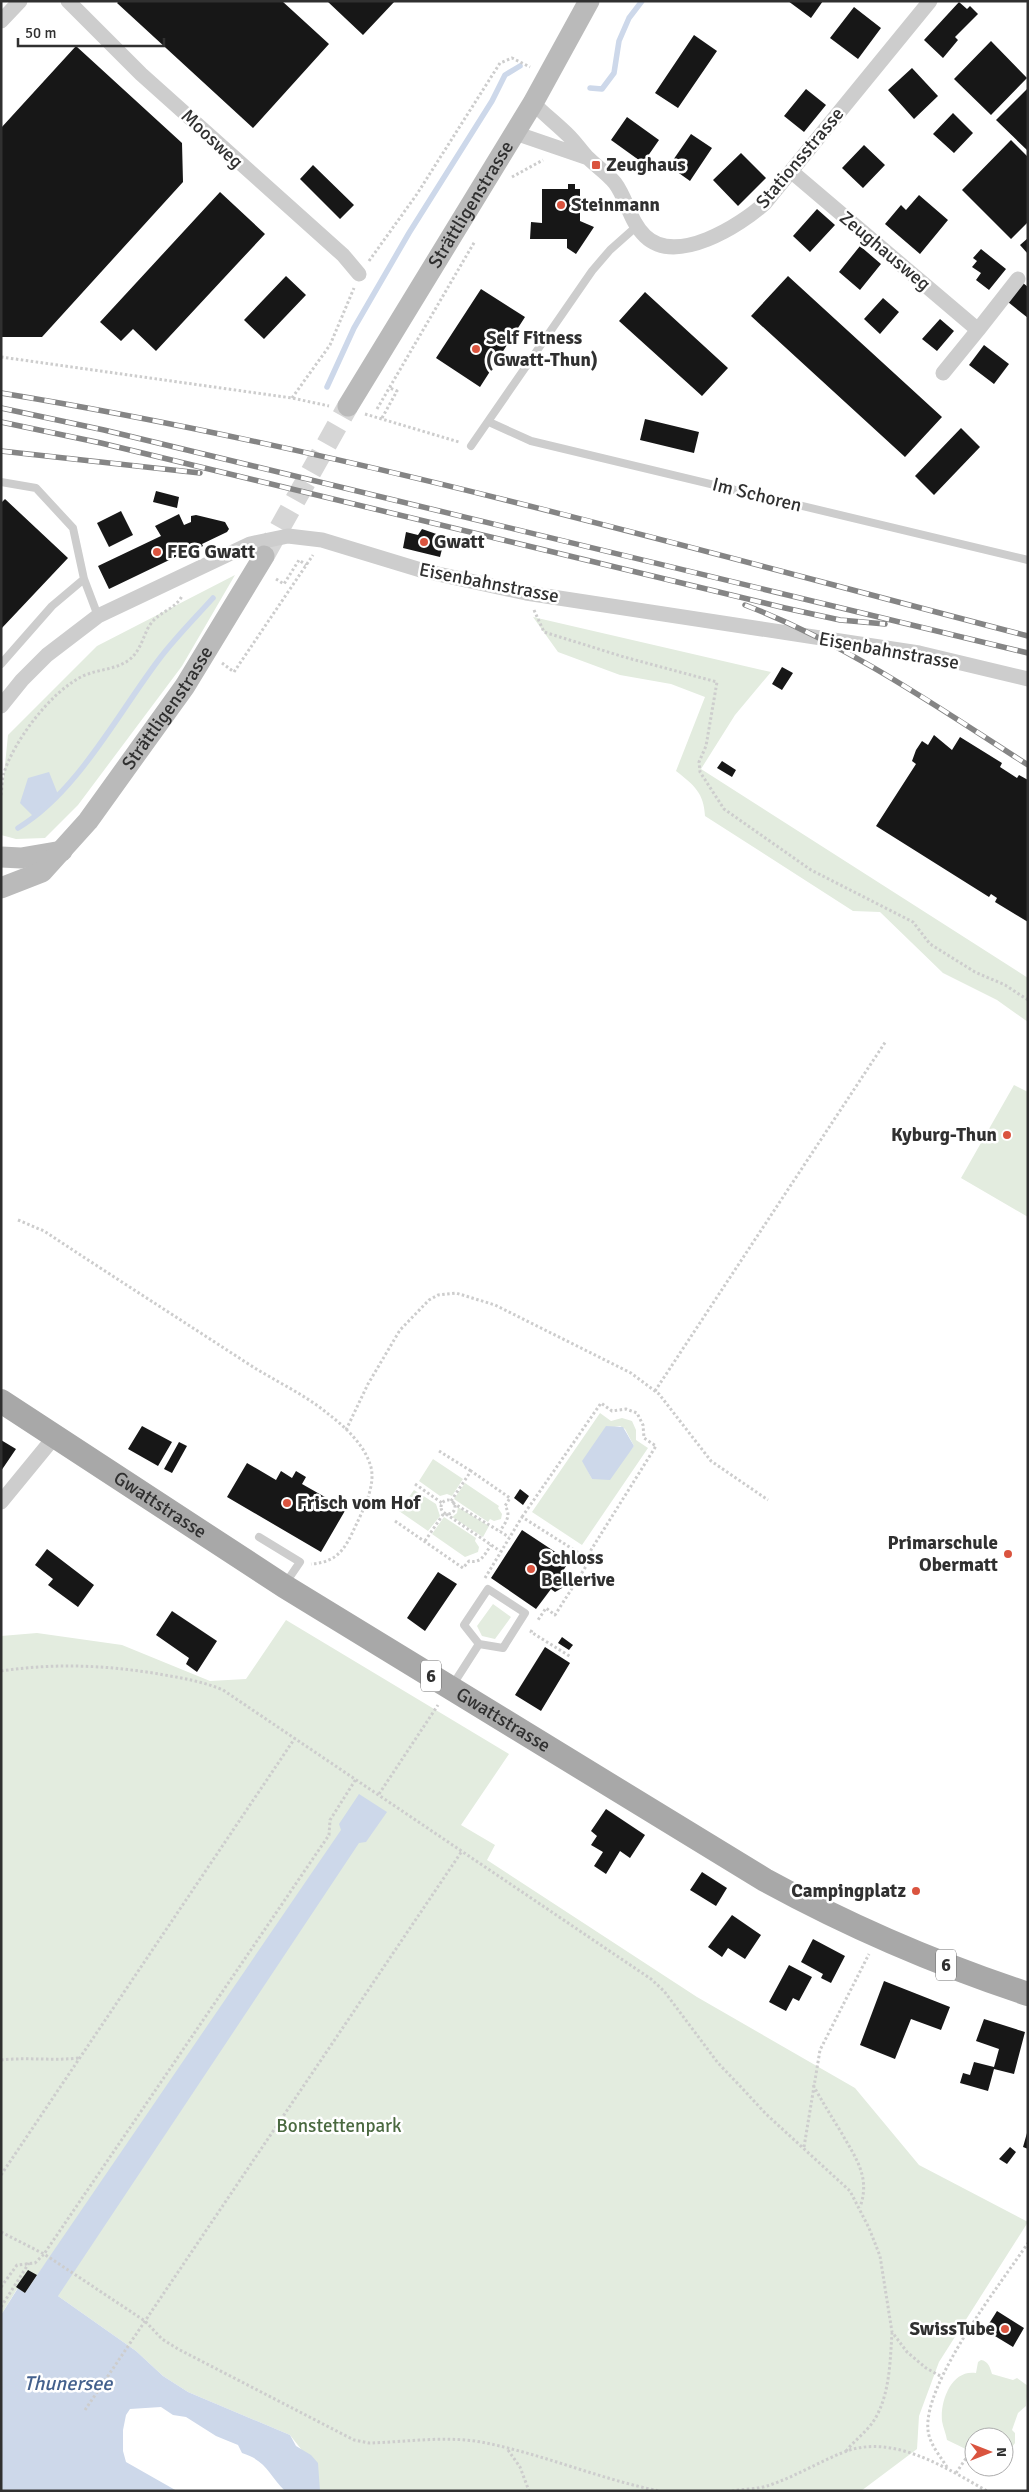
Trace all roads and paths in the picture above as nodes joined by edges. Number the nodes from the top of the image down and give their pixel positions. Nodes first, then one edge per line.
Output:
1 (20, 1) edge
2 (68, 1) edge
3 (589, 1) edge
4 (930, 1) edge
5 (1, 20) edge
6 (548, 77) junction
7 (533, 103) junction
8 (515, 133) junction
9 (554, 146) junction
10 (588, 158) junction
11 (792, 172) junction
12 (507, 186) dead end
13 (637, 226) junction
14 (478, 236) dead end
15 (360, 274) junction
16 (1018, 279) dead end
17 (978, 330) junction
18 (1, 357) edge
19 (943, 373) dead end
20 (390, 388) junction
21 (292, 398) junction
22 (350, 409) junction
23 (377, 409) dead end
24 (382, 418) junction
25 (489, 422) junction
26 (471, 446) joint
27 (1, 482) edge
28 (322, 540) junction
29 (264, 556) tunnel mouth
30 (1028, 560) edge
31 (306, 565) junction
32 (193, 571) junction
33 (279, 573) dead end
34 (84, 579) junction
35 (276, 579) junction
36 (271, 587) dead end
37 (526, 593) junction
38 (98, 616) junction
39 (226, 656) dead end
40 (1, 664) edge
41 (1028, 679) edge
42 (1, 706) edge
43 (1, 795) edge
44 (62, 851) junction
45 (1, 857) edge
46 (1, 888) edge
47 (1028, 1000) edge
48 (886, 1042) dead end
49 (18, 1220) dead end
50 (655, 1391) junction
51 (1, 1401) edge
52 (346, 1430) junction
53 (56, 1435) junction
54 (439, 1451) dead end
55 (471, 1471) junction
56 (415, 1484) dead end
57 (768, 1500) dead end
58 (1, 1502) edge
59 (452, 1502) junction
60 (442, 1503) junction
61 (445, 1514) junction
62 (522, 1517) junction
63 (395, 1521) dead end
64 (500, 1531) junction
65 (259, 1537) dead end
66 (509, 1537) junction
67 (424, 1542) junction
68 (491, 1545) junction
69 (500, 1551) junction
70 (586, 1558) junction
71 (300, 1562) junction
72 (284, 1586) junction
73 (488, 1589) junction
74 (525, 1613) junction
75 (537, 1621) junction
76 (479, 1644) junction
77 (571, 1657) dead end
78 (1, 1671) edge
79 (450, 1687) junction
80 (295, 1738) junction
81 (356, 1779) junction
82 (379, 1794) junction
83 (462, 1851) junction
84 (878, 1936) junction
85 (1028, 1994) edge
86 (79, 2058) junction
87 (1, 2060) edge
88 (813, 2084) junction
89 (804, 2147) junction
90 (1, 2175) edge
91 (859, 2208) junction
92 (1, 2232) edge
93 (1028, 2243) edge
94 (46, 2255) junction
95 (29, 2263) junction
96 (1, 2287) edge
97 (1, 2307) edge
98 (145, 2321) junction
99 (892, 2332) junction
100 (942, 2376) junction
101 (86, 2410) dead end
102 (508, 2449) junction
103 (845, 2451) junction
104 (964, 2461) edge
105 (947, 2467) junction
106 (956, 2473) junction
107 (529, 2491) edge
108 (659, 2491) edge
109 (732, 2491) edge
110 (987, 2491) edge

1 - 5 street
2 - 15 street, Moosweg
3 - 6 main road, Strättligenstrasse
4 - 11 street, Stationsstrasse
6 - 7 main road, Strättligenstrasse
6 - 15 path
7 - 8 main road, Strättligenstrasse
7 - 10 street
8 - 9 street
8 - 22 main road, Strättligenstrasse
9 - 10 street
9 - 12 path
10 - 13 street
11 - 13 street, Stationsstrasse
11 - 17 street, Zeughausweg
13 - 25 lane
14 - 20 path
15 - 21 path
16 - 17 street
17 - 19 street
18 - 21 path
20 - 23 path
20 - 24 path
21 - 22 path
22 - 24 path
24 - 26 path
25 - 26 lane
25 - 30 lane, Im Schoren
27 - 34 lane
28 - 31 path
28 - 32 street, Eisenbahnstrasse
28 - 37 street, Eisenbahnstrasse
29 - 44 main road, Strättligenstrasse
31 - 35 path
31 - 39 path
32 - 38 street, Eisenbahnstrasse
32 - 43 path
33 - 35 path
34 - 38 lane
34 - 40 lane
35 - 36 path
37 - 41 street, Eisenbahnstrasse
37 - 47 path
38 - 42 street, Eisenbahnstrasse
44 - 45 main road
44 - 46 main road, Strättligenstrasse
48 - 50 path
49 - 52 path
50 - 52 path
50 - 57 path
51 - 53 main road, Gwattstrasse / 6
52 - 71 path
53 - 58 street
53 - 72 main road, Gwattstrasse / 6
54 - 55 path
55 - 59 path
55 - 64 path
56 - 60 path
59 - 60 path
59 - 61 path
59 - 64 path
60 - 61 path
61 - 67 path
61 - 68 path
62 - 66 path
62 - 70 path
62 - 70 path
63 - 67 path
64 - 66 path
65 - 71 lane
66 - 69 path
67 - 68 path
68 - 69 path
69 - 73 path
70 - 75 path
71 - 72 lane
72 - 79 main road, Gwattstrasse / 6
73 - 74 lane
73 - 76 lane
74 - 75 path
74 - 76 lane
75 - 77 path
76 - 79 lane
78 - 80 path
79 - 82 path
79 - 84 main road, Gwattstrasse / 6
80 - 81 path
80 - 86 path
81 - 82 path
81 - 94 path
82 - 83 path
83 - 89 path
83 - 98 path
84 - 85 main road, Gwattstrasse / 6
84 - 88 path
86 - 87 path
86 - 90 path
88 - 89 path
88 - 91 path
89 - 91 path
91 - 99 path
92 - 94 path
93 - 100 path
94 - 95 path
94 - 98 path
95 - 96 path
95 - 97 path
98 - 101 path
98 - 102 path
99 - 100 path
99 - 103 path
100 - 105 path
102 - 107 path
102 - 108 path
103 - 105 path
103 - 109 path
104 - 106 path
105 - 106 path
106 - 110 path

